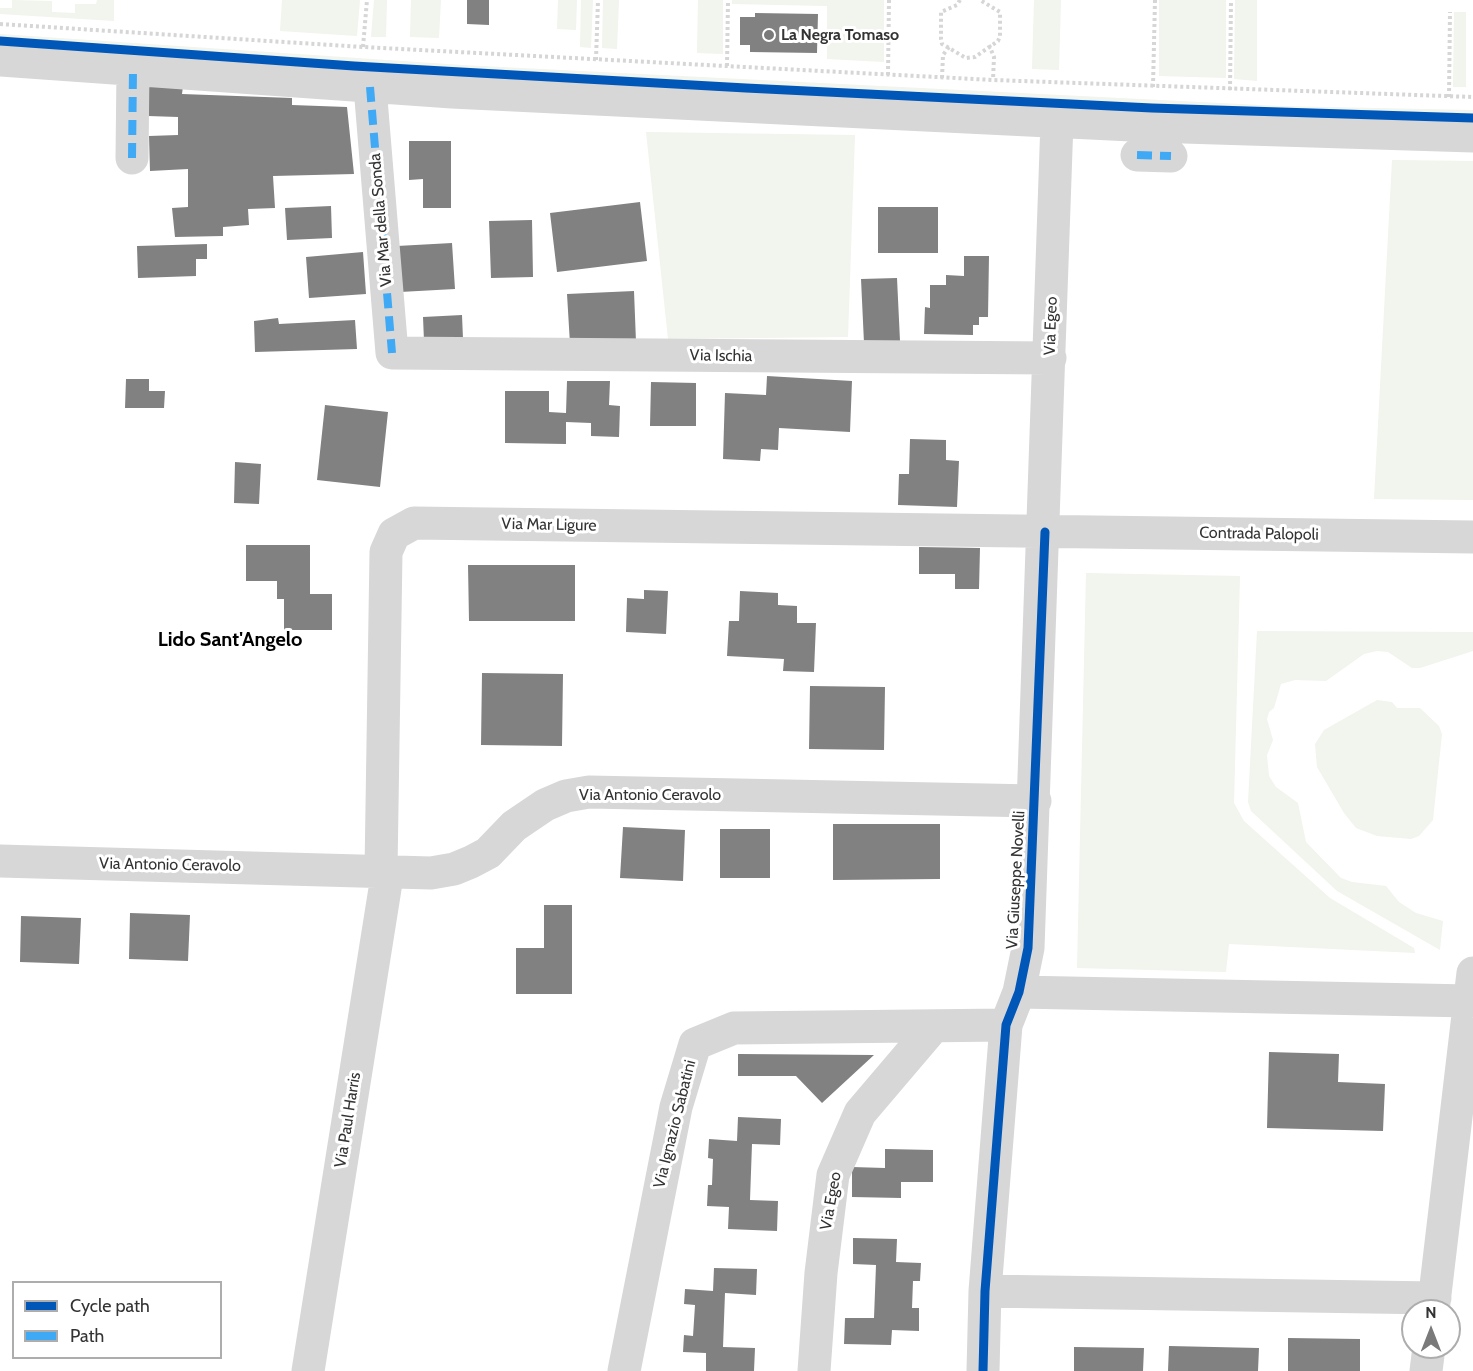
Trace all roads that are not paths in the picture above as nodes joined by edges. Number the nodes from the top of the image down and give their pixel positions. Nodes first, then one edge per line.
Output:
1 (0, 60) edge
2 (133, 69) junction
3 (370, 87) junction
4 (1057, 121) junction
5 (1473, 135) edge
6 (1137, 155) dead end
7 (1171, 156) dead end
8 (132, 158) dead end
9 (392, 353) joint
10 (1050, 358) junction
11 (1044, 531) junction
12 (1473, 537) edge
13 (1035, 801) junction
14 (0, 861) edge
15 (385, 870) junction
16 (1019, 992) junction
17 (1470, 996) edge
18 (1006, 1025) junction
19 (934, 1026) junction
20 (985, 1291) junction
21 (1435, 1299) edge
22 (1401, 1303) edge
23 (308, 1371) edge
24 (624, 1371) edge
25 (814, 1371) edge
26 (983, 1371) edge

1 - 2 street
2 - 3 street
2 - 8 street
3 - 4 street
3 - 9 street, Via Mar della Sonda
4 - 5 street
4 - 10 street, Via Egeo
6 - 7 street
9 - 10 street, Via Ischia
10 - 11 street, Via Egeo
11 - 12 street, Contrada Palopoli
11 - 13 street, Via Giuseppe Novelli
11 - 15 street, Via Mar Ligure
13 - 15 street, Via Antonio Ceravolo
13 - 16 street, Via Giuseppe Novelli
14 - 15 street, Via Antonio Ceravolo
15 - 23 street, Via Paul Harris
16 - 17 street
16 - 18 street, Via Giuseppe Novelli
17 - 21 street
18 - 19 street, Via Ignazio Sabatini
18 - 20 street, Via Giuseppe Novelli
19 - 24 street, Via Ignazio Sabatini
19 - 25 street, Via Egeo
20 - 22 street
20 - 26 street, Via Giuseppe Novelli

